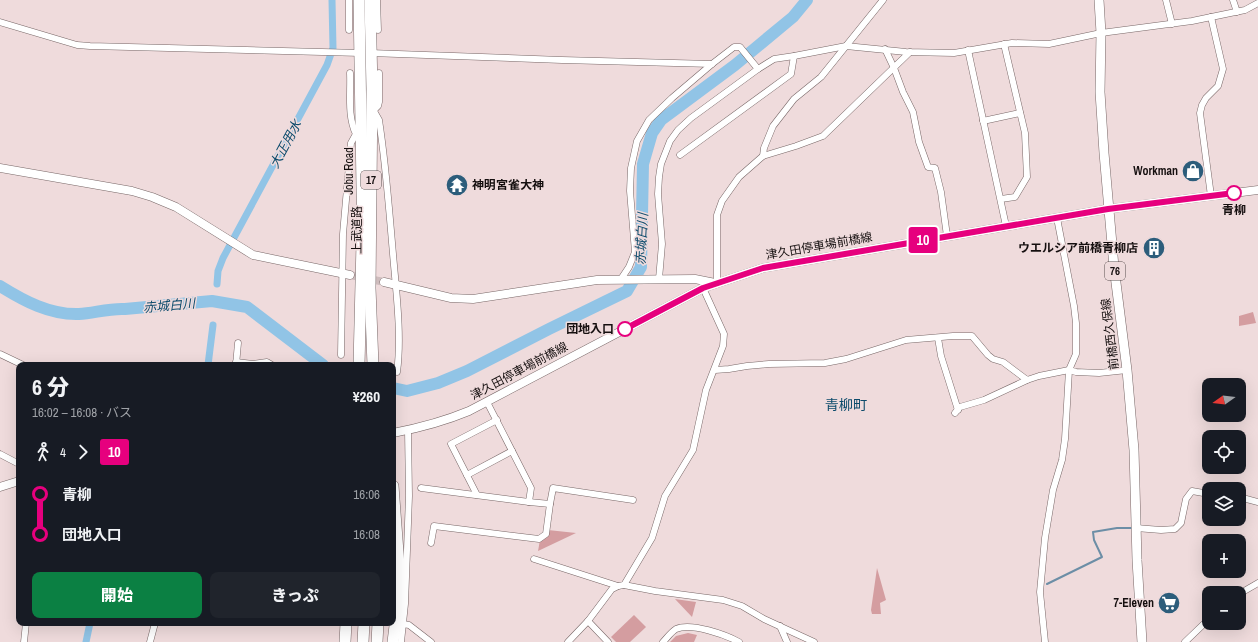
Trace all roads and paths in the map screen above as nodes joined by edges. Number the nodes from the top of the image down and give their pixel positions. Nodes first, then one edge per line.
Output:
1 (349, 0) edge
2 (359, 0) edge
3 (370, 0) edge
4 (377, 0) edge
5 (883, 0) edge
6 (1099, 0) edge
7 (1166, 0) edge
8 (1233, 0) edge
9 (1258, 3) edge
10 (1237, 12) junction
11 (1211, 17) junction
12 (0, 22) edge
13 (1172, 24) junction
14 (349, 30) dead end
15 (378, 30) dead end
16 (1101, 33) junction
17 (1004, 44) junction
18 (846, 46) junction
19 (885, 49) junction
20 (968, 50) junction
21 (910, 52) junction
22 (366, 53) junction
23 (794, 56) junction
24 (712, 64) junction
25 (757, 68) junction
26 (894, 68) junction
27 (350, 73) dead end
28 (379, 73) dead end
29 (367, 112) junction
30 (1020, 113) junction
31 (983, 121) junction
32 (359, 131) junction
33 (680, 155) dead end
34 (763, 156) junction
35 (0, 168) edge
36 (1258, 190) edge
37 (1211, 196) junction
38 (1001, 199) junction
39 (1108, 209) junction
40 (1057, 218) junction
41 (1006, 226) junction
42 (947, 236) junction
43 (341, 273) junction
44 (350, 275) tunnel mouth
45 (622, 279) junction
46 (657, 279) junction
47 (384, 282) tunnel mouth
48 (716, 283) junction
49 (396, 285) junction
50 (703, 288) junction
51 (938, 338) junction
52 (238, 342) dead end
53 (0, 354) edge
54 (341, 355) dead end
55 (17, 362) edge
56 (236, 362) edge
57 (369, 362) edge
58 (714, 370) junction
59 (1069, 370) junction
60 (1127, 370) junction
61 (396, 372) dead end
62 (1027, 380) junction
63 (488, 402) junction
64 (497, 420) junction
65 (408, 430) junction
66 (396, 432) edge
67 (512, 451) junction
68 (0, 454) edge
69 (16, 462) edge
70 (467, 475) junction
71 (16, 482) edge
72 (0, 487) edge
73 (421, 488) dead end
74 (1202, 493) edge
75 (477, 495) junction
76 (1246, 499) edge
77 (633, 500) dead end
78 (529, 502) junction
79 (1258, 502) edge
80 (550, 504) junction
81 (396, 523) edge
82 (1136, 528) junction
83 (431, 543) dead end
84 (534, 559) dead end
85 (1258, 583) edge
86 (396, 584) edge
87 (621, 585) junction
88 (1246, 590) edge
89 (588, 621) junction
90 (403, 624) junction
91 (26, 626) edge
92 (154, 626) edge
93 (346, 626) edge
94 (364, 626) edge
95 (378, 626) edge
96 (394, 626) edge
97 (780, 626) junction
98 (1202, 626) edge
99 (24, 642) edge
100 (150, 642) edge
101 (345, 642) edge
102 (363, 642) edge
103 (377, 642) edge
104 (393, 642) edge
105 (401, 642) edge
106 (431, 642) edge
107 (568, 642) edge
108 (608, 642) edge
109 (663, 642) edge
110 (739, 642) edge
111 (787, 642) edge
112 (814, 642) edge
113 (1045, 642) edge
114 (1142, 642) edge
115 (1186, 642) edge

1 - 14 street
2 - 22 highway, Jobu Road / 17
3 - 22 highway, 17
4 - 15 street
5 - 18 street
6 - 16 main road, 前橋西久保線 / 76
7 - 13 street
8 - 10 street
9 - 10 street
10 - 11 street
11 - 13 street
11 - 37 street
12 - 22 street
13 - 16 street
16 - 17 street
16 - 39 main road, 前橋西久保線 / 76
17 - 20 street
17 - 30 street
18 - 19 street
18 - 23 street
18 - 34 street
19 - 21 street
19 - 26 street
20 - 21 street
20 - 31 street
21 - 26 street
22 - 24 street
22 - 29 highway, Jobu Road / 17
23 - 25 street
23 - 33 street
24 - 25 street
24 - 45 street
25 - 46 street
26 - 34 street
26 - 42 street
27 - 32 street
28 - 29 street
29 - 32 highway, Jobu Road / 17
29 - 49 street
29 - 57 highway, 上武道路 / 17
30 - 31 street
30 - 38 street
31 - 38 street
32 - 43 street
32 - 57 highway, Jobu Road / 17
34 - 48 street
35 - 43 main road
36 - 37 main road, 津久田停車場前橋線
37 - 39 main road, 津久田停車場前橋線
38 - 41 street
39 - 40 main road, 津久田停車場前橋線
39 - 60 main road, 前橋西久保線 / 76
40 - 41 main road, 津久田停車場前橋線
40 - 59 street
41 - 42 main road, 津久田停車場前橋線
42 - 48 main road, 津久田停車場前橋線
43 - 44 main road
43 - 54 street
45 - 46 main road
45 - 49 main road
46 - 48 main road
47 - 49 main road
48 - 50 main road, 津久田停車場前橋線
49 - 61 street
50 - 58 street
50 - 63 main road, 津久田停車場前橋線
51 - 58 street
51 - 62 street
51 - 62 street
52 - 56 street
53 - 55 street
58 - 87 street
59 - 60 street
59 - 62 street
59 - 113 street
60 - 82 main road, 前橋西久保線 / 76
63 - 64 street
63 - 65 main road, 津久田停車場前橋線
64 - 67 street
64 - 70 street
65 - 66 main road, 津久田停車場前橋線
65 - 90 street
67 - 70 street
67 - 78 street
68 - 69 street
70 - 75 street
71 - 72 main road
73 - 75 street
74 - 82 street
75 - 78 street
76 - 79 street
77 - 80 street
78 - 80 street
80 - 83 street
81 - 86 highway
82 - 114 main road, 前橋西久保線 / 76
84 - 87 street
85 - 88 street
87 - 89 street
87 - 97 street
89 - 107 street
89 - 108 street
90 - 105 street
90 - 106 street
91 - 99 street
92 - 100 street
93 - 101 highway
94 - 102 highway
95 - 103 highway
96 - 104 highway
97 - 111 street
97 - 112 street
98 - 115 street
109 - 110 street

